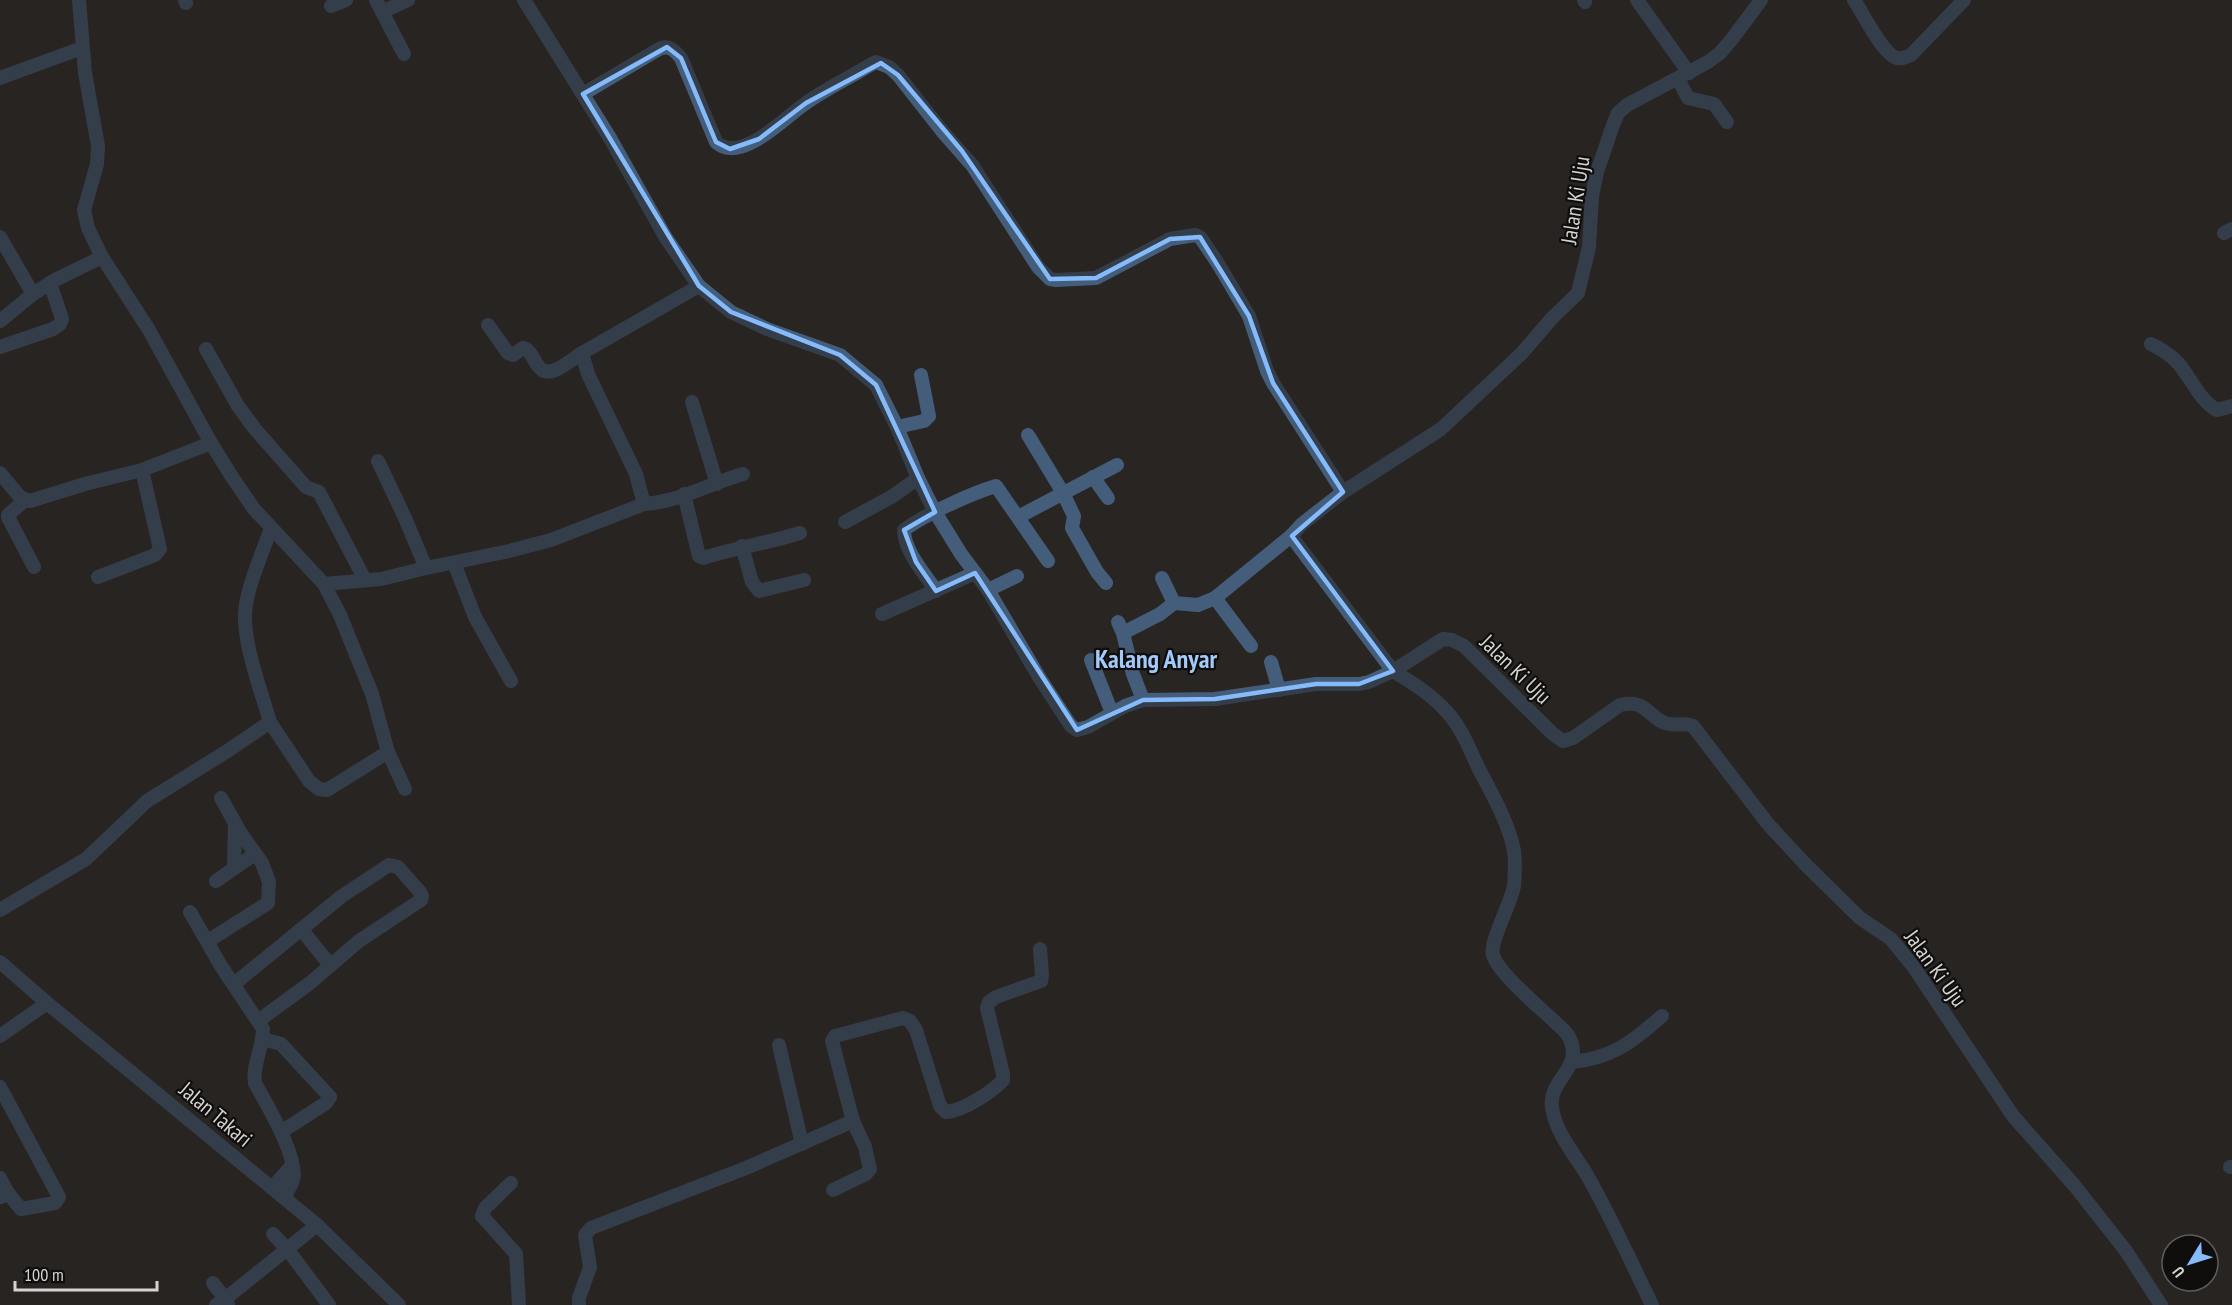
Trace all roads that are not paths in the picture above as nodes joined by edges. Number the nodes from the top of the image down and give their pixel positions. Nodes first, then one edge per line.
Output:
1 (79, 0) edge
2 (346, 0) edge
3 (408, 0) edge
4 (524, 0) edge
5 (1637, 0) edge
6 (1761, 0) edge
7 (1854, 0) edge
8 (1964, 0) edge
9 (331, 6) dead end
10 (379, 6) edge
11 (82, 48) junction
12 (404, 54) dead end
13 (1684, 76) junction
14 (0, 78) edge
15 (583, 94) junction
16 (1727, 122) dead end
17 (0, 237) edge
18 (102, 256) junction
19 (50, 283) junction
20 (699, 286) junction
21 (33, 294) junction
22 (0, 321) edge
23 (488, 325) dead end
24 (2151, 344) dead end
25 (0, 347) edge
26 (207, 349) dead end
27 (582, 352) junction
28 (921, 375) dead end
29 (692, 402) dead end
30 (2232, 406) edge
31 (897, 427) junction
32 (1028, 435) dead end
33 (211, 443) junction
34 (378, 461) dead end
35 (1117, 465) dead end
36 (142, 470) junction
37 (743, 474) dead end
38 (1, 477) edge
39 (1093, 477) junction
40 (918, 478) junction
41 (717, 484) junction
42 (1343, 492) junction
43 (1063, 493) junction
44 (684, 494) junction
45 (1108, 498) dead end
46 (25, 500) junction
47 (644, 504) junction
48 (935, 512) junction
49 (1018, 517) junction
50 (845, 522) dead end
51 (271, 528) junction
52 (800, 533) dead end
53 (1291, 536) junction
54 (742, 546) junction
55 (1048, 561) dead end
56 (454, 563) junction
57 (34, 567) dead end
58 (426, 568) junction
59 (975, 573) junction
60 (1017, 576) dead end
61 (98, 577) dead end
62 (1162, 578) dead end
63 (365, 580) junction
64 (804, 580) dead end
65 (1106, 583) dead end
66 (324, 584) junction
67 (988, 590) junction
68 (936, 591) junction
69 (1215, 598) junction
70 (1174, 603) junction
71 (882, 614) dead end
72 (1251, 646) dead end
73 (1091, 660) dead end
74 (1271, 662) dead end
75 (1393, 671) junction
76 (511, 681) dead end
77 (1279, 690) junction
78 (1143, 700) junction
79 (1112, 713) junction
80 (270, 722) junction
81 (388, 752) junction
82 (405, 789) dead end
83 (221, 798) dead end
84 (235, 824) junction
85 (255, 854) junction
86 (234, 868) junction
87 (216, 881) dead end
88 (0, 910) edge
89 (190, 912) dead end
90 (301, 929) junction
91 (208, 941) junction
92 (1040, 949) dead end
93 (0, 962) edge
94 (330, 965) junction
95 (234, 984) junction
96 (47, 1003) junction
97 (1662, 1016) dead end
98 (258, 1021) junction
99 (0, 1036) edge
100 (263, 1039) junction
101 (779, 1045) dead end
102 (1572, 1062) junction
103 (0, 1087) edge
104 (853, 1121) junction
105 (281, 1132) junction
106 (802, 1144) junction
107 (292, 1165) junction
108 (0, 1179) edge
109 (511, 1183) dead end
110 (272, 1188) junction
111 (834, 1190) dead end
112 (4, 1195) edge
113 (284, 1197) junction
114 (316, 1224) junction
115 (273, 1234) dead end
116 (288, 1250) junction
117 (213, 1283) dead end
118 (223, 1303) edge
119 (329, 1305) edge
120 (399, 1305) edge
121 (519, 1305) edge
122 (579, 1305) edge
123 (1652, 1305) edge
124 (2161, 1305) edge

1 - 11 street
2 - 9 street
3 - 10 street
4 - 15 street
5 - 13 street
6 - 13 street, Jalan Ki Uju
7 - 8 street
10 - 12 street
11 - 14 street
11 - 18 street
13 - 16 street
13 - 42 street, Jalan Ki Uju
15 - 20 street
15 - 42 street
17 - 21 street
18 - 19 street
18 - 33 street
19 - 21 street
19 - 25 street
20 - 27 street
20 - 31 street
21 - 22 street
23 - 27 street
24 - 30 street
26 - 63 street
27 - 47 street
28 - 31 street
29 - 41 street
31 - 40 street
32 - 43 street
33 - 36 street
33 - 51 street
34 - 58 street
35 - 39 street
36 - 46 street
36 - 61 street
37 - 41 street
38 - 46 street
39 - 43 street
39 - 45 street
40 - 48 street
40 - 50 street
41 - 44 street
42 - 53 street, Jalan Ki Uju
43 - 49 street
43 - 65 street
44 - 47 street
44 - 54 street
46 - 57 street
47 - 56 street
48 - 49 street
48 - 59 street
48 - 68 street
49 - 55 street
51 - 66 street
51 - 80 street
52 - 54 street
53 - 69 street, Jalan Ki Uju
53 - 75 street
54 - 64 street
56 - 58 street
56 - 76 street
58 - 63 street
59 - 67 street
59 - 68 street
60 - 67 street
62 - 70 street
63 - 66 street
66 - 81 street
67 - 79 street
68 - 71 street
69 - 70 street
69 - 72 street
70 - 78 street
73 - 79 street
74 - 77 street
75 - 77 street
75 - 102 street
75 - 124 street, Jalan Ki Uju
77 - 78 street
78 - 79 street
80 - 81 street
80 - 88 street
81 - 82 street
83 - 84 street
84 - 85 street
84 - 86 street
85 - 86 street
85 - 91 street
86 - 87 street
89 - 91 street
90 - 94 street
90 - 94 street
90 - 95 street
91 - 95 street
92 - 104 street
93 - 96 street, Jalan Takari
94 - 98 street
95 - 98 street
96 - 99 street
96 - 110 street, Jalan Takari
97 - 102 street
98 - 100 street
100 - 105 street
100 - 105 street
101 - 106 street
102 - 123 street
103 - 112 street
104 - 106 street
104 - 111 street
105 - 107 street
106 - 122 street
107 - 110 street
107 - 113 street
108 - 112 street
109 - 121 street
110 - 113 street, Jalan Takari
113 - 114 street, Jalan Takari
114 - 116 street
114 - 120 street, Jalan Takari
115 - 116 street
116 - 118 street
116 - 119 street
117 - 118 street

